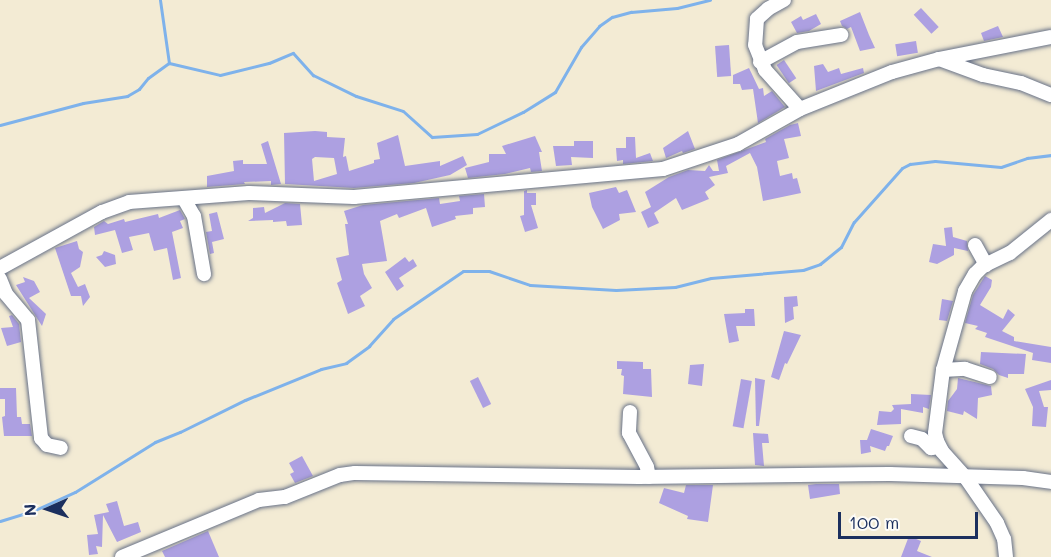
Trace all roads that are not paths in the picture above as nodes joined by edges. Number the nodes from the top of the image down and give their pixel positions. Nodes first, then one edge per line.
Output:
1 (784, 0) edge
2 (841, 35) dead end
3 (1051, 37) edge
4 (939, 59) junction
5 (760, 62) junction
6 (1051, 95) edge
7 (800, 109) junction
8 (184, 199) junction
9 (1051, 220) edge
10 (975, 245) dead end
11 (986, 265) junction
12 (0, 268) edge
13 (204, 274) dead end
14 (0, 279) edge
15 (943, 370) junction
16 (990, 377) dead end
17 (630, 412) dead end
18 (911, 436) dead end
19 (939, 447) junction
20 (61, 448) dead end
21 (649, 477) junction
22 (966, 477) junction
23 (1051, 482) edge
24 (122, 557) edge
25 (1006, 557) edge

1 - 5 street
2 - 5 street
3 - 4 street
4 - 6 street
4 - 7 street
5 - 7 street
7 - 8 street
8 - 12 street
8 - 13 street
9 - 11 street
10 - 11 street
11 - 15 street
14 - 20 street
15 - 16 street
15 - 19 street
17 - 21 street
18 - 19 street
19 - 22 street
21 - 22 street
21 - 24 street
22 - 23 street
22 - 25 street

